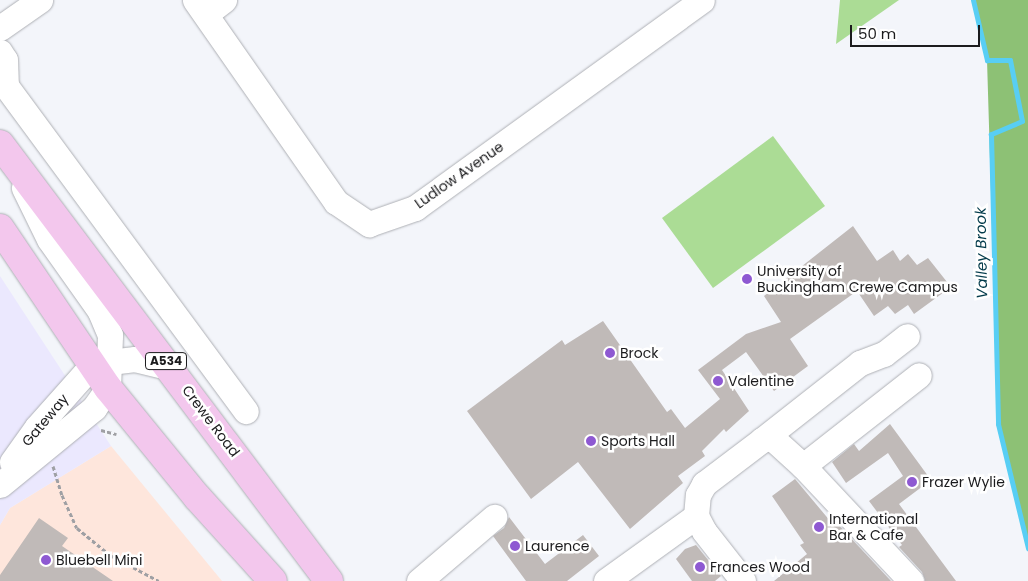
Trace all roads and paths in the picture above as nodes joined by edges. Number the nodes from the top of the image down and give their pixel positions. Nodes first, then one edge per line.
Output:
1 (40, 0) edge
2 (702, 0) edge
3 (208, 4) edge
4 (0, 28) edge
5 (0, 52) edge
6 (2, 147) edge
7 (0, 228) edge
8 (907, 336) dead end
9 (101, 362) junction
10 (171, 368) junction
11 (919, 375) dead end
12 (108, 388) junction
13 (246, 411) dead end
14 (762, 440) junction
15 (38, 452) junction
16 (803, 466) junction
17 (0, 478) edge
18 (0, 485) edge
19 (696, 516) junction
20 (494, 517) dead end
21 (159, 581) edge
22 (273, 581) edge
23 (329, 581) edge
24 (419, 581) edge
25 (606, 581) edge
26 (743, 581) edge
27 (911, 581) edge

1 - 4 street
2 - 3 street, Ludlow Avenue
5 - 13 street
6 - 9 street
6 - 10 main road, Crewe Road / A534
7 - 9 main road
8 - 14 street
9 - 10 street
9 - 12 main road
9 - 17 street, Gateway
10 - 23 main road, Crewe Road / A534
11 - 16 street
12 - 15 street, Gateway
12 - 22 main road
14 - 16 street
14 - 19 street
15 - 18 street, Gateway
15 - 21 path
16 - 27 street
19 - 25 street
19 - 26 street
20 - 24 street

